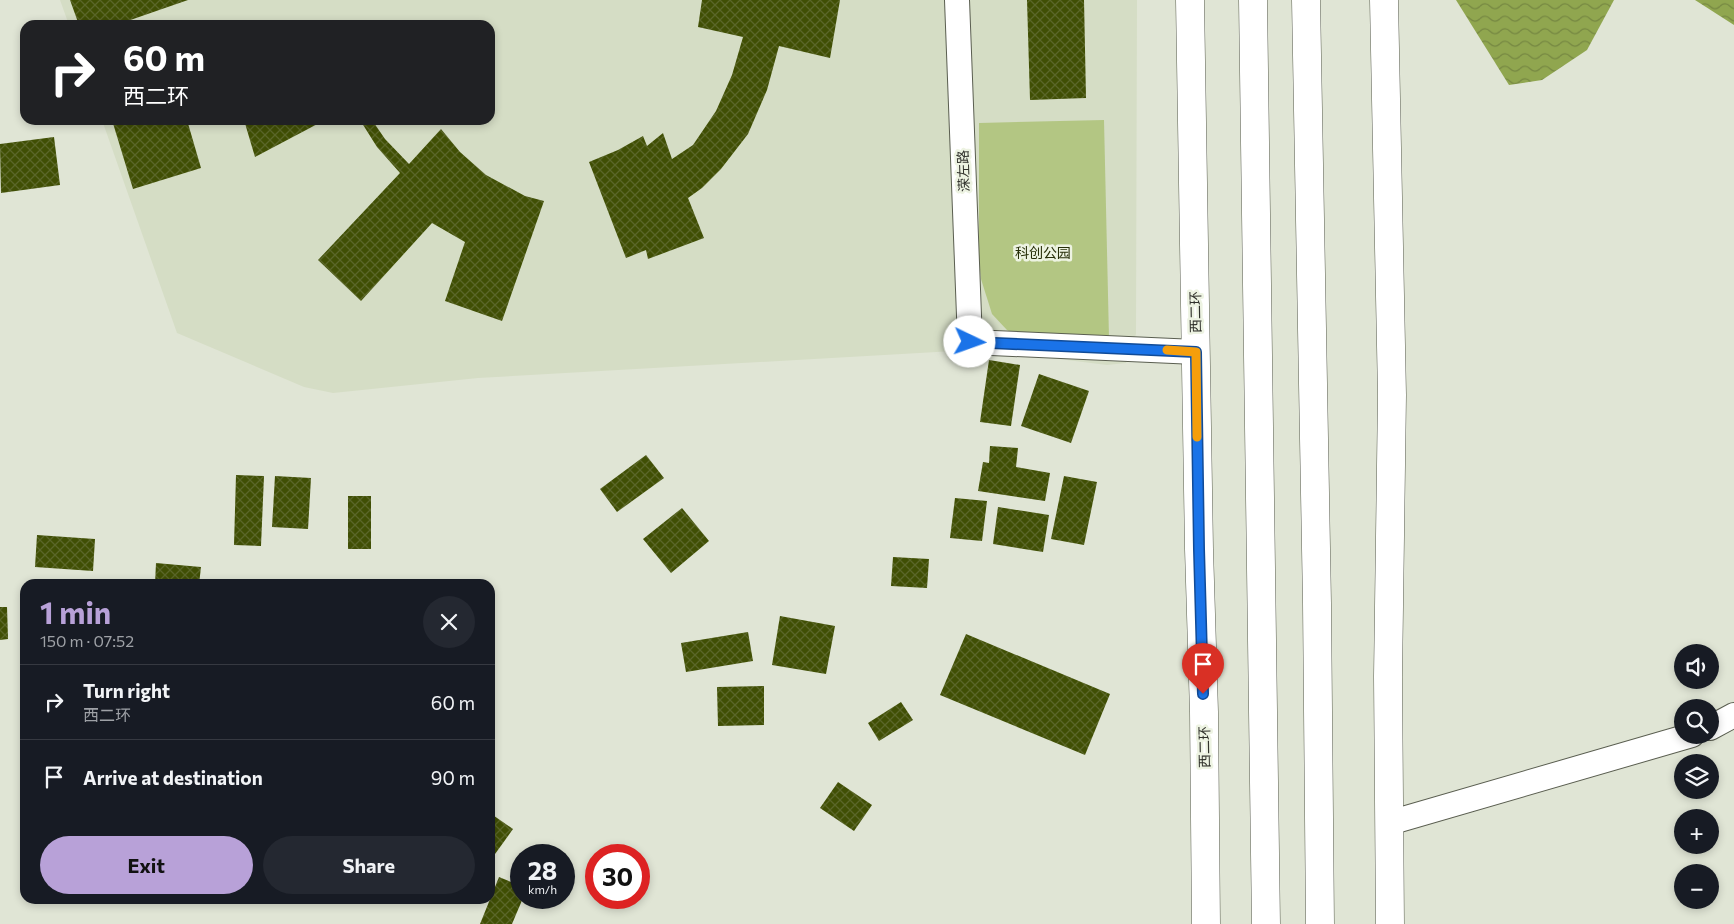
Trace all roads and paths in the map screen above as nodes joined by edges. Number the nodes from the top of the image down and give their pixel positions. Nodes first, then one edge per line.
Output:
1 (957, 0) edge
2 (1190, 0) edge
3 (1253, 0) edge
4 (1306, 0) edge
5 (1384, 0) edge
6 (1196, 352) junction
7 (1734, 715) edge
8 (1719, 723) edge
9 (1674, 740) edge
10 (1389, 823) junction
11 (1206, 924) edge
12 (1266, 924) edge
13 (1320, 924) edge
14 (1390, 924) edge

1 - 6 street, 溁左路
2 - 6 main road, 西二环
3 - 12 main road
4 - 13 main road
5 - 10 main road
6 - 11 main road, 西二环
7 - 8 street
9 - 10 street
10 - 14 main road

